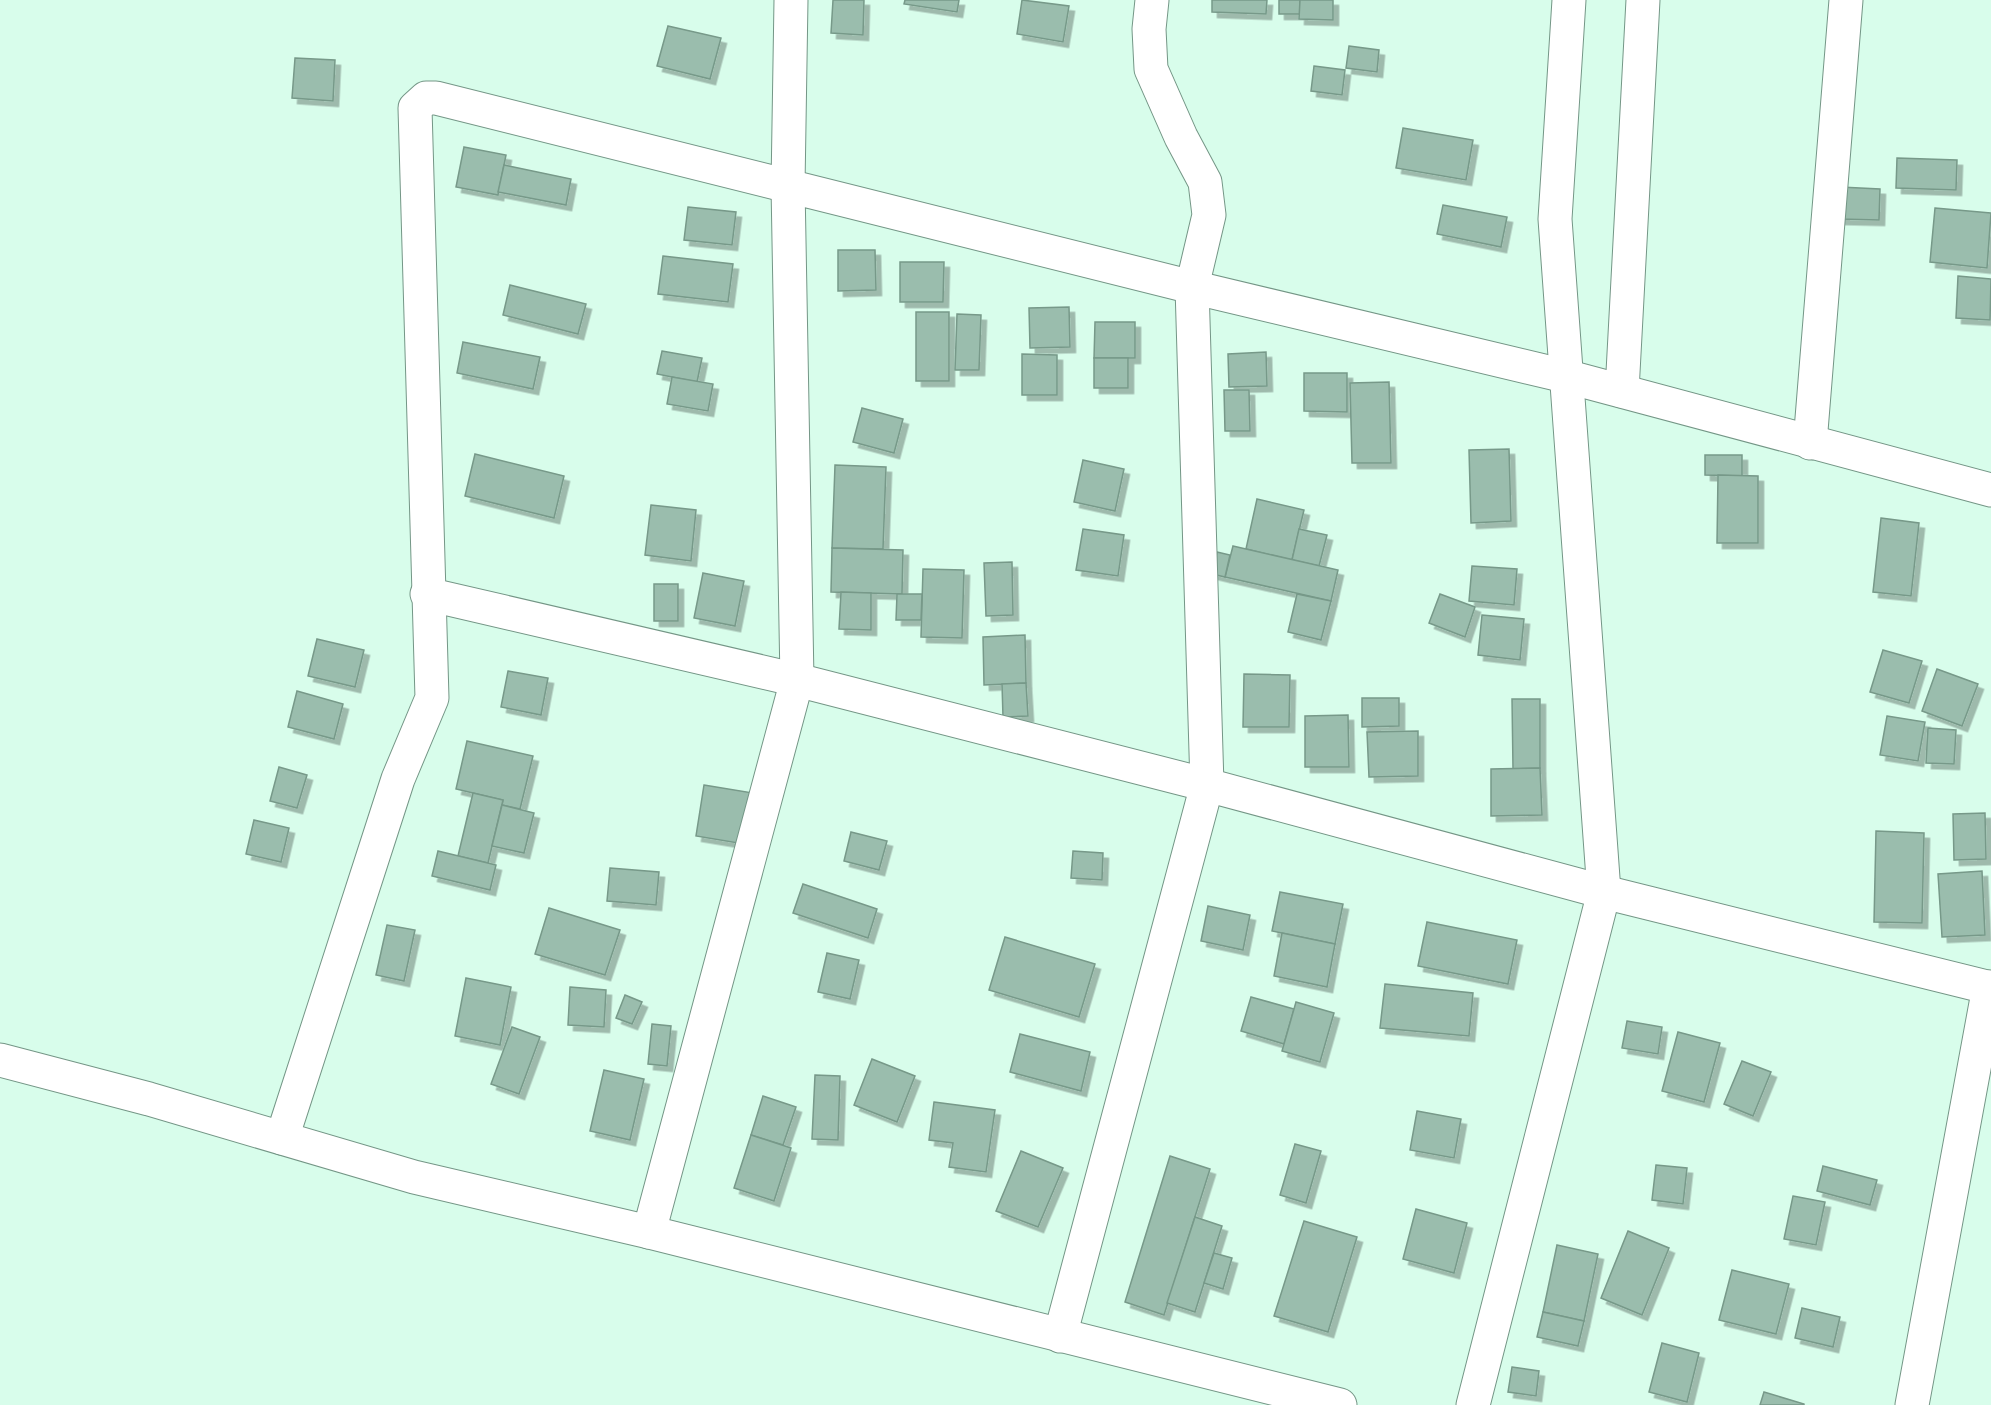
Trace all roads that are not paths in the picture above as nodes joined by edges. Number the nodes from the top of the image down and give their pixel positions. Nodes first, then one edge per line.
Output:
1 (790, 0) edge
2 (1152, 0) edge
3 (1569, 0) edge
4 (1643, 0) edge
5 (1846, 0) edge
6 (788, 186) junction
7 (1192, 287) junction
8 (1565, 376) junction
9 (1622, 391) junction
10 (1810, 442) junction
11 (1991, 490) edge
12 (427, 594) junction
13 (797, 680) junction
14 (1207, 785) junction
15 (1604, 892) junction
16 (1990, 987) edge
17 (0, 1060) edge
18 (282, 1138) junction
19 (649, 1232) junction
20 (1060, 1336) junction
21 (1340, 1405) edge
22 (1473, 1405) edge
23 (1912, 1405) edge

1 - 6 street
2 - 7 street
3 - 8 street
4 - 9 street
5 - 10 street
6 - 7 street
6 - 12 street
6 - 13 street
7 - 8 street
7 - 14 street
8 - 9 street
8 - 15 street
9 - 10 street
10 - 11 street
12 - 13 street
12 - 18 street
13 - 14 street
13 - 19 street
14 - 15 street
14 - 20 street
15 - 16 street
15 - 22 street
16 - 23 street
17 - 18 street
18 - 19 street
19 - 20 street
20 - 21 street

